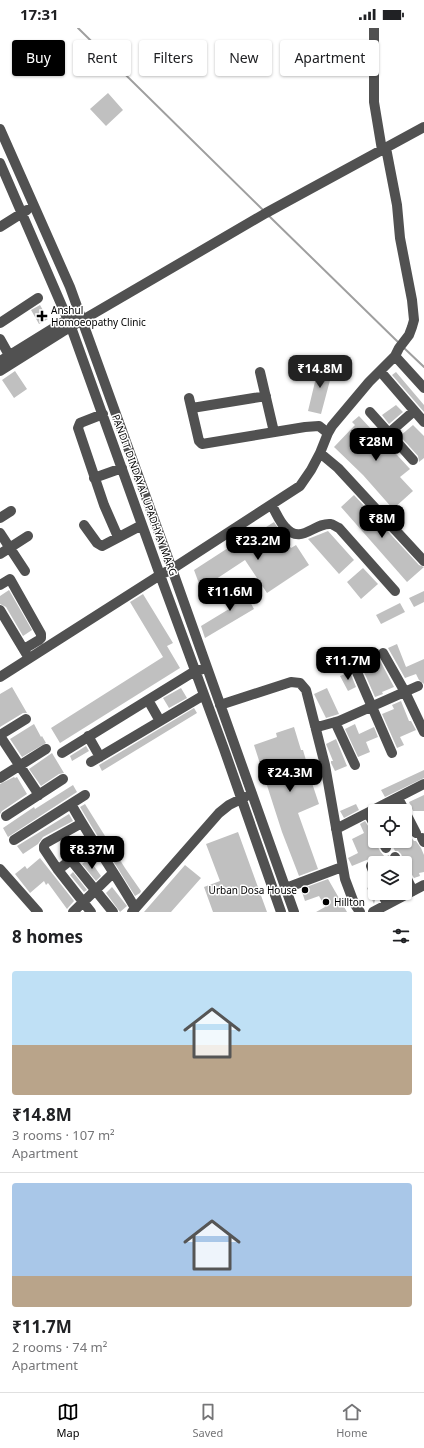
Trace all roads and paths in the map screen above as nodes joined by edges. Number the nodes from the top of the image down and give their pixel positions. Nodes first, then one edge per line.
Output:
1 (374, 28) edge
2 (424, 127) edge
3 (0, 129) edge
4 (384, 149) junction
5 (0, 163) edge
6 (34, 206) junction
7 (22, 213) junction
8 (0, 227) edge
9 (38, 298) dead end
10 (80, 318) junction
11 (0, 322) edge
12 (69, 322) junction
13 (0, 339) edge
14 (400, 348) junction
15 (9, 355) junction
16 (0, 361) edge
17 (0, 371) edge
18 (380, 371) junction
19 (260, 372) dead end
20 (424, 388) edge
21 (266, 396) junction
22 (189, 398) dead end
23 (192, 408) junction
24 (414, 411) junction
25 (370, 412) dead end
26 (103, 414) junction
27 (424, 422) edge
28 (274, 432) junction
29 (328, 433) junction
30 (389, 433) junction
31 (320, 452) junction
32 (413, 460) dead end
33 (122, 468) junction
34 (94, 478) junction
35 (272, 506) junction
36 (10, 511) dead end
37 (0, 518) edge
38 (84, 525) dead end
39 (142, 525) junction
40 (0, 533) edge
41 (28, 536) dead end
42 (118, 537) junction
43 (10, 547) junction
44 (0, 554) edge
45 (424, 561) edge
46 (172, 569) junction
47 (25, 571) dead end
48 (160, 575) junction
49 (0, 585) edge
50 (20, 590) dead end
51 (395, 591) dead end
52 (0, 610) edge
53 (53, 643) junction
54 (383, 653) dead end
55 (27, 654) junction
56 (353, 663) dead end
57 (207, 668) junction
58 (195, 671) junction
59 (0, 676) edge
60 (418, 686) dead end
61 (405, 692) junction
62 (204, 695) junction
63 (148, 700) junction
64 (220, 706) junction
65 (372, 708) junction
66 (26, 719) dead end
67 (160, 721) junction
68 (335, 722) junction
69 (315, 726) junction
70 (424, 732) edge
71 (0, 736) edge
72 (88, 736) junction
73 (46, 750) dead end
74 (62, 753) dead end
75 (392, 753) dead end
76 (100, 756) junction
77 (91, 762) dead end
78 (355, 765) dead end
79 (20, 766) junction
80 (0, 778) edge
81 (64, 779) dead end
82 (424, 784) edge
83 (252, 794) junction
84 (39, 795) junction
85 (85, 795) dead end
86 (240, 798) junction
87 (398, 798) junction
88 (72, 804) junction
89 (386, 804) edge
90 (368, 813) edge
91 (6, 816) dead end
92 (82, 822) junction
93 (336, 829) junction
94 (421, 837) edge
95 (14, 840) dead end
96 (93, 842) junction
97 (71, 860) junction
98 (342, 867) junction
99 (0, 869) edge
100 (58, 870) junction
101 (113, 873) junction
102 (424, 885) edge
103 (286, 888) junction
104 (95, 891) junction
105 (413, 891) joint
106 (385, 900) edge
107 (83, 902) junction
108 (387, 904) junction
109 (134, 910) edge
110 (38, 912) edge
111 (73, 912) edge
112 (91, 912) edge
113 (113, 912) edge
114 (281, 912) edge
115 (294, 912) edge
116 (360, 912) edge
117 (373, 912) edge

1 - 4 street
2 - 4 street
3 - 6 street, PANDIT DINDAYAL UPADHYAY MARG
4 - 10 street
4 - 14 street
5 - 7 street, PANDIT DINDAYAL UPADHYAY MARG
6 - 7 street
6 - 10 street, PANDIT DINDAYAL UPADHYAY MARG
7 - 8 street
7 - 12 street, PANDIT DINDAYAL UPADHYAY MARG
9 - 11 street
10 - 12 street
10 - 46 street, PANDIT DINDAYAL UPADHYAY MARG
12 - 15 street
12 - 17 street
12 - 26 street, PANDIT DINDAYAL UPADHYAY MARG
13 - 15 street
14 - 18 street
14 - 20 street
15 - 16 street
18 - 24 street
18 - 29 street
19 - 21 street
21 - 23 street
21 - 28 street
22 - 23 street
23 - 28 street
24 - 27 street
24 - 30 street
25 - 30 street
26 - 33 street, PANDIT DINDAYAL UPADHYAY MARG
26 - 34 street
28 - 29 street
29 - 31 street
30 - 32 street
31 - 35 street
31 - 45 street
33 - 34 street
33 - 39 street, PANDIT DINDAYAL UPADHYAY MARG
34 - 42 street
35 - 46 street
35 - 51 street
36 - 37 street
38 - 42 street
39 - 42 street
39 - 48 street, PANDIT DINDAYAL UPADHYAY MARG
40 - 43 street
41 - 43 street
43 - 44 street
43 - 47 street
46 - 48 street
46 - 57 street, PANDIT DINDAYAL UPADHYAY MARG
48 - 53 street
48 - 58 street, PANDIT DINDAYAL UPADHYAY MARG
49 - 55 street
50 - 53 street
52 - 55 street
53 - 55 street
54 - 61 street
55 - 59 street
56 - 65 street
57 - 58 street
57 - 64 street, PANDIT DINDAYAL UPADHYAY MARG
58 - 62 street, PANDIT DINDAYAL UPADHYAY MARG
58 - 63 street
60 - 61 street
61 - 65 street
61 - 70 street
62 - 67 street
62 - 86 street, PANDIT DINDAYAL UPADHYAY MARG
63 - 67 street
63 - 72 street
64 - 69 street
64 - 83 street, PANDIT DINDAYAL UPADHYAY MARG
65 - 68 street
65 - 75 street
66 - 71 street
67 - 76 street
68 - 69 street
68 - 78 street
69 - 93 street
71 - 79 street
72 - 74 street
72 - 76 street
73 - 79 street
76 - 77 street
79 - 80 street
79 - 84 street
81 - 84 street
82 - 87 street
83 - 86 street
83 - 103 street, PANDIT DINDAYAL UPADHYAY MARG
84 - 91 street
85 - 88 street
86 - 109 street
86 - 114 street, PANDIT DINDAYAL UPADHYAY MARG
87 - 89 street
87 - 94 street
88 - 92 street
88 - 95 street
90 - 93 street
92 - 96 street
92 - 100 street
93 - 98 street
96 - 97 street
96 - 101 street
97 - 100 street
97 - 104 street
98 - 103 street
98 - 116 street
99 - 110 street
100 - 107 street
101 - 104 street
101 - 109 street
102 - 105 street
103 - 115 street, PANDIT DINDAYAL UPADHYAY MARG
104 - 107 street
104 - 113 street
105 - 108 street
106 - 108 street
107 - 111 street
107 - 112 street
108 - 117 street

